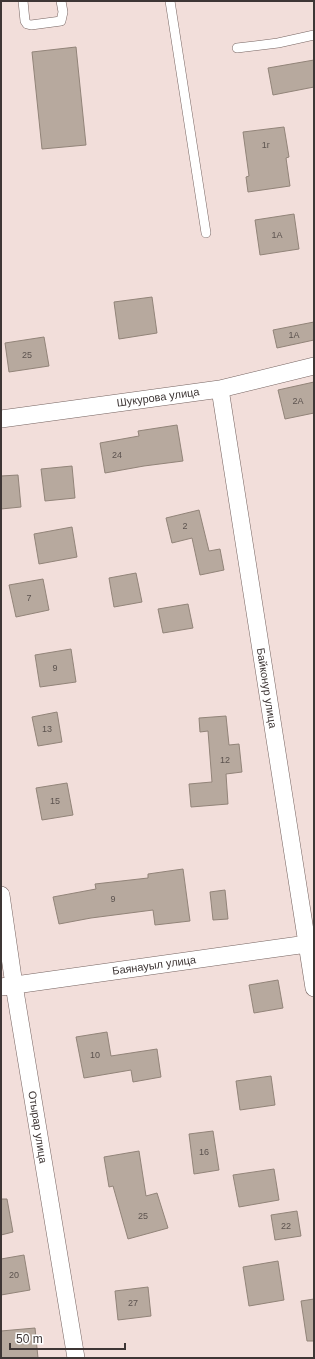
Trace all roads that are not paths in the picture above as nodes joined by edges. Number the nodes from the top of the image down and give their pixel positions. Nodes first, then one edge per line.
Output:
1 (23, 1) edge
2 (62, 1) edge
3 (170, 1) edge
4 (314, 35) edge
5 (237, 48) dead end
6 (206, 233) dead end
7 (314, 366) edge
8 (220, 389) junction
9 (1, 419) edge
10 (1, 895) edge
11 (307, 944) junction
12 (8, 986) edge
13 (314, 988) edge
14 (76, 1358) edge

1 - 2 lane
3 - 6 lane
4 - 5 lane
7 - 8 street, Шукурова улица
8 - 9 street, Шукурова улица
8 - 11 street, Байконур улица
10 - 12 street, Отырар улица
11 - 12 street, Баянауыл улица
11 - 13 street, Байконур улица
12 - 14 street, Отырар улица

